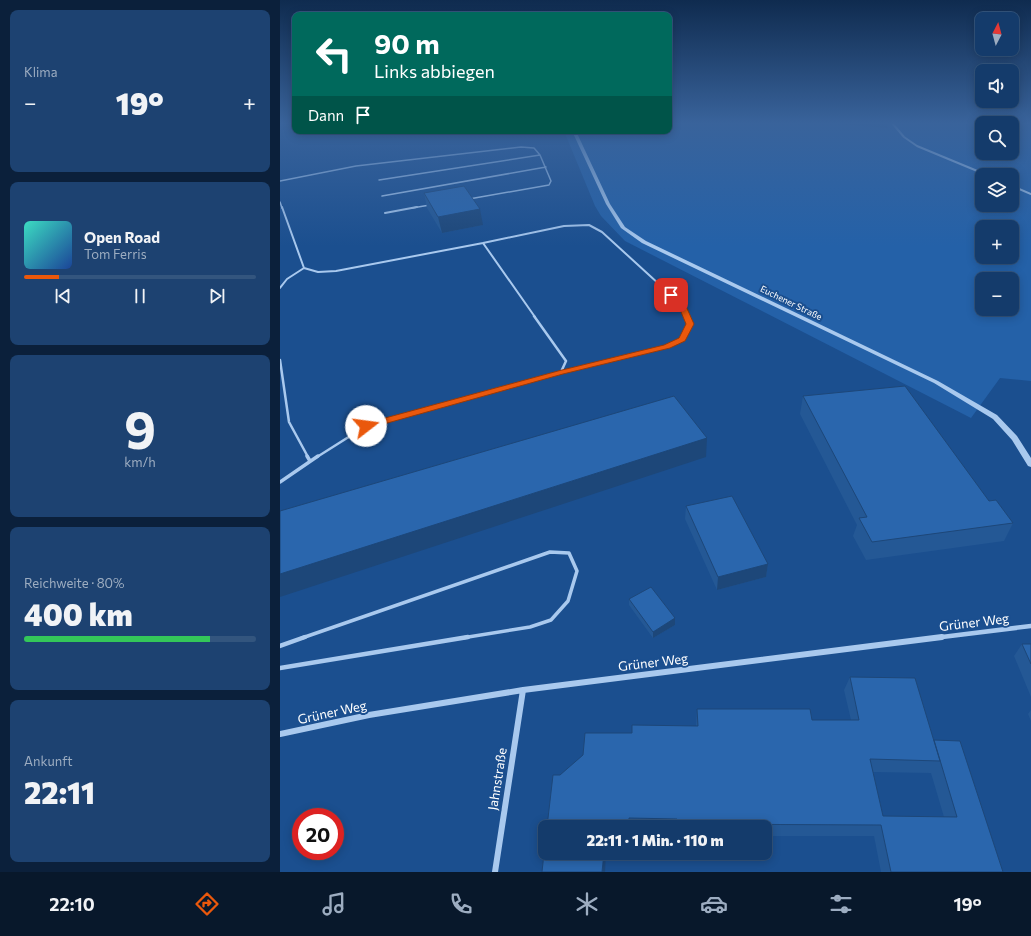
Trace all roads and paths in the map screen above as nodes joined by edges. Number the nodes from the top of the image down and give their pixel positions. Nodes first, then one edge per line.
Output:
1 (367, 165) edge
2 (478, 165) edge
3 (590, 165) edge
4 (962, 165) edge
5 (546, 167) joint
6 (975, 170) edge
7 (379, 180) dead end
8 (280, 181) edge
9 (1019, 189) edge
10 (1031, 194) edge
11 (382, 196) dead end
12 (463, 200) edge
13 (280, 202) edge
14 (432, 205) edge
15 (385, 213) dead end
16 (482, 243) junction
17 (304, 268) junction
18 (280, 288) edge
19 (280, 360) edge
20 (561, 372) junction
21 (310, 461) junction
22 (1031, 464) edge
23 (280, 482) edge
24 (1031, 626) edge
25 (280, 646) edge
26 (280, 668) edge
27 (523, 690) junction
28 (280, 734) edge
29 (495, 872) edge

1 - 8 lane
2 - 7 lane
3 - 22 street, Euchener Straße
4 - 6 street
5 - 11 lane
5 - 12 lane
9 - 10 street
13 - 17 lane
14 - 15 lane
16 - 17 lane
16 - 20 lane
16 - 20 lane
17 - 18 lane
19 - 21 lane
20 - 21 lane
21 - 23 lane
24 - 27 street, Grüner Weg
25 - 26 lane
27 - 28 street, Grüner Weg
27 - 29 street, Jahnstraße

